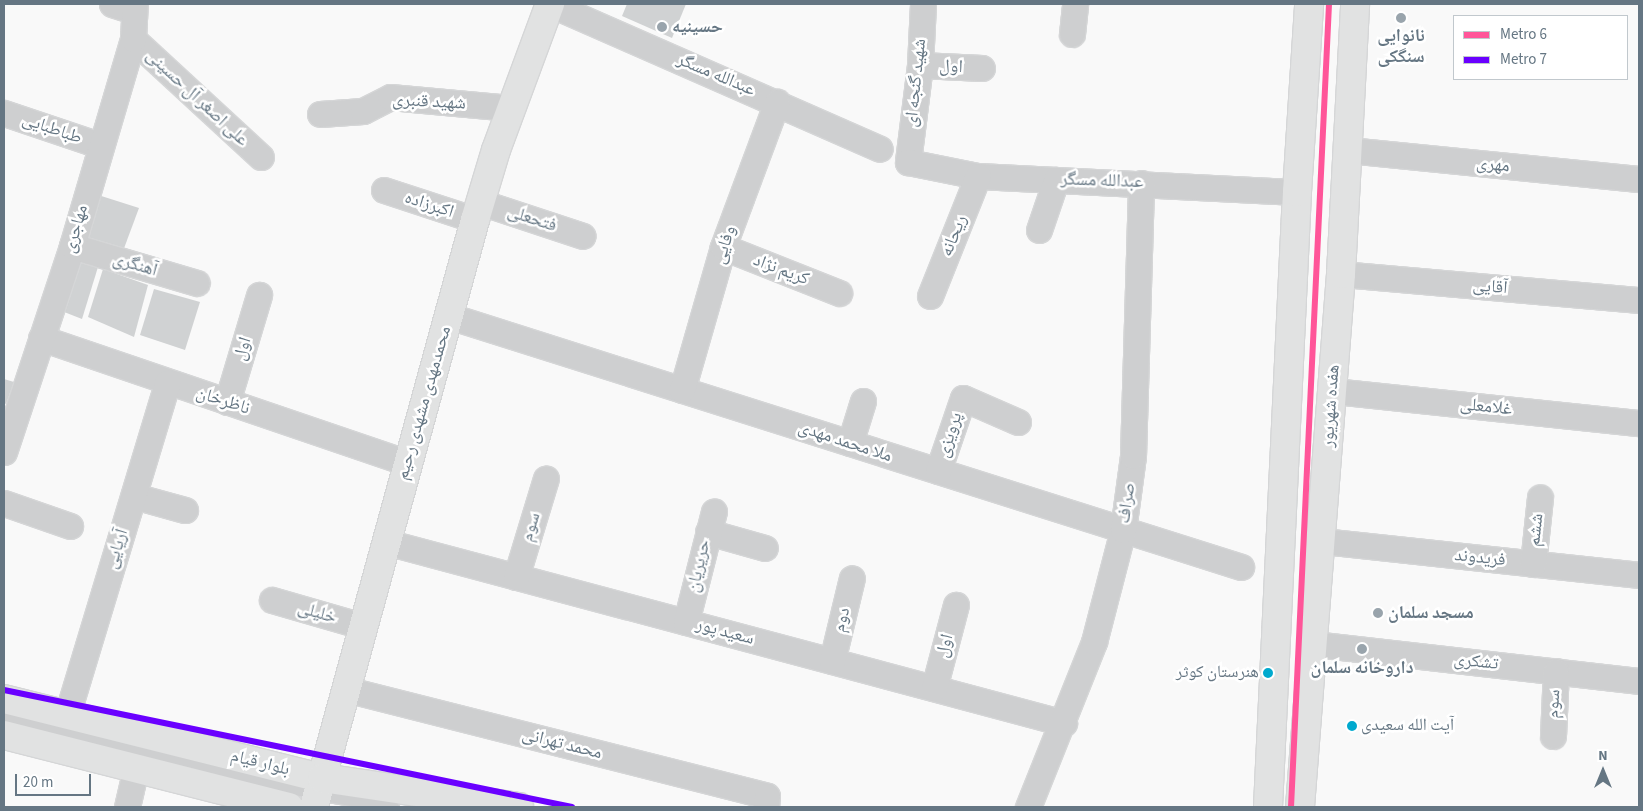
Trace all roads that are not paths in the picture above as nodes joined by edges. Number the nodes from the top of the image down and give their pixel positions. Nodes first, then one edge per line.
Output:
1 (550, 4) edge
2 (923, 4) edge
3 (1075, 4) edge
4 (1309, 4) edge
5 (1355, 4) edge
6 (127, 6) edge
7 (1072, 34) dead end
8 (133, 39) junction
9 (920, 65) junction
10 (982, 68) dead end
11 (777, 102) junction
12 (511, 108) junction
13 (4, 113) edge
14 (320, 114) dead end
15 (99, 145) junction
16 (880, 149) dead end
17 (1348, 150) junction
18 (261, 157) dead end
19 (908, 162) joint
20 (978, 176) junction
21 (1639, 179) edge
22 (1056, 180) junction
23 (1140, 182) junction
24 (384, 190) dead end
25 (1297, 192) junction
26 (478, 211) junction
27 (1039, 230) dead end
28 (584, 236) dead end
29 (72, 246) junction
30 (723, 247) junction
31 (1341, 274) junction
32 (197, 283) dead end
33 (839, 293) dead end
34 (259, 295) dead end
35 (930, 296) dead end
36 (1639, 300) edge
37 (449, 316) junction
38 (41, 338) junction
39 (167, 383) junction
40 (682, 390) junction
41 (1333, 391) junction
42 (863, 401) dead end
43 (226, 402) junction
44 (1018, 422) dead end
45 (1639, 424) edge
46 (850, 443) junction
47 (4, 452) edge
48 (406, 462) junction
49 (938, 471) junction
50 (546, 478) dead end
51 (134, 496) junction
52 (1540, 497) dead end
53 (4, 503) edge
54 (185, 510) dead end
55 (70, 526) dead end
56 (1123, 530) junction
57 (1322, 541) junction
58 (386, 542) junction
59 (765, 548) dead end
60 (1533, 564) junction
61 (1241, 567) dead end
62 (1639, 575) edge
63 (516, 577) junction
64 (852, 578) dead end
65 (272, 600) dead end
66 (956, 605) dead end
67 (686, 622) junction
68 (362, 626) junction
69 (1314, 644) junction
70 (832, 661) junction
71 (1556, 671) junction
72 (1639, 680) edge
73 (934, 688) junction
74 (345, 689) junction
75 (4, 699) edge
76 (67, 715) junction
77 (4, 716) edge
78 (1064, 723) junction
79 (4, 735) edge
80 (1553, 736) dead end
81 (136, 769) junction
82 (318, 793) edge
83 (127, 807) edge
84 (289, 807) edge
85 (393, 807) edge
86 (519, 807) edge
87 (766, 807) edge
88 (1028, 807) edge
89 (1268, 807) edge
90 (1300, 807) edge

1 - 11 street, عبدالله مسگر
1 - 12 main road, محمدمهدی مشهدی رحیم
2 - 9 street, شهید گنجه ای
3 - 7 street
4 - 25 main road
5 - 17 main road, هفده شهریور
6 - 8 street, مهاجری
8 - 15 street, مهاجری
8 - 18 street, علی اصغر آل حسینی
9 - 10 street, اول
9 - 19 street, شهید گنجه ای
11 - 16 street, عبدالله مسگر
11 - 30 street, وفایی
12 - 14 street, شهید قنبری
12 - 26 main road, محمدمهدی مشهدی رحیم
13 - 15 street, طباطبایی
15 - 29 street, مهاجری
17 - 21 street, مهری
17 - 31 main road, هفده شهریور
19 - 20 street, عبدالله مسگر
20 - 22 street, عبدالله مسگر
20 - 35 street, ریحانه
22 - 23 street, عبدالله مسگر
22 - 27 street
23 - 25 street, عبدالله مسگر
23 - 56 street, صراف
24 - 26 street, اکبرزاده
25 - 89 main road
26 - 28 street, فتحعلی
26 - 37 main road, محمدمهدی مشهدی رحیم
29 - 32 street, آهنگری
29 - 38 street, مهاجری
30 - 33 street, کریم نژاد
30 - 40 street, وفایی
31 - 36 street, آقایی
31 - 41 main road, هفده شهریور
34 - 43 street, اول
37 - 40 street, ملا محمد مهدی
37 - 48 main road, محمدمهدی مشهدی رحیم
38 - 39 street, ناظرخان
38 - 47 street, مهاجری
39 - 43 street, ناظرخان
39 - 51 street, آریایی
40 - 46 street, ملا محمد مهدی
41 - 45 street, غلامعلی
41 - 57 main road, هفده شهریور
42 - 46 street
43 - 48 street, ناظرخان
44 - 49 street, پرویزی
46 - 49 street, ملا محمد مهدی
48 - 58 main road, محمدمهدی مشهدی رحیم
49 - 56 street, ملا محمد مهدی
50 - 63 street, سوم
51 - 54 street
51 - 76 street, آریایی
52 - 60 street, ششم
53 - 55 street
56 - 61 street, ملا محمد مهدی
56 - 78 street, صراف
57 - 60 street, فریدوند
57 - 69 main road, هفده شهریور
58 - 63 street, سعید پور
58 - 68 main road, محمدمهدی مشهدی رحیم
59 - 67 street, حریریان
60 - 62 street, فریدوند
63 - 67 street, سعید پور
64 - 70 street, دوم
65 - 68 street, خلیلی
66 - 73 street, اول
67 - 70 street, سعید پور
68 - 74 main road, محمدمهدی مشهدی رحیم
69 - 71 street, تشکری
69 - 90 main road, هفده شهریور
70 - 73 street, سعید پور
71 - 72 street, تشکری
71 - 80 street, سوم
73 - 78 street, سعید پور
74 - 82 main road, محمدمهدی مشهدی رحیم
74 - 87 street, محمد تهرانی
75 - 76 main road, بلوار قیام
76 - 82 main road, بلوار قیام
77 - 82 lane
78 - 88 street, صراف
79 - 81 main road, بلوار قیام
81 - 83 street
81 - 84 main road, بلوار قیام
82 - 85 lane
82 - 86 main road, بلوار قیام

